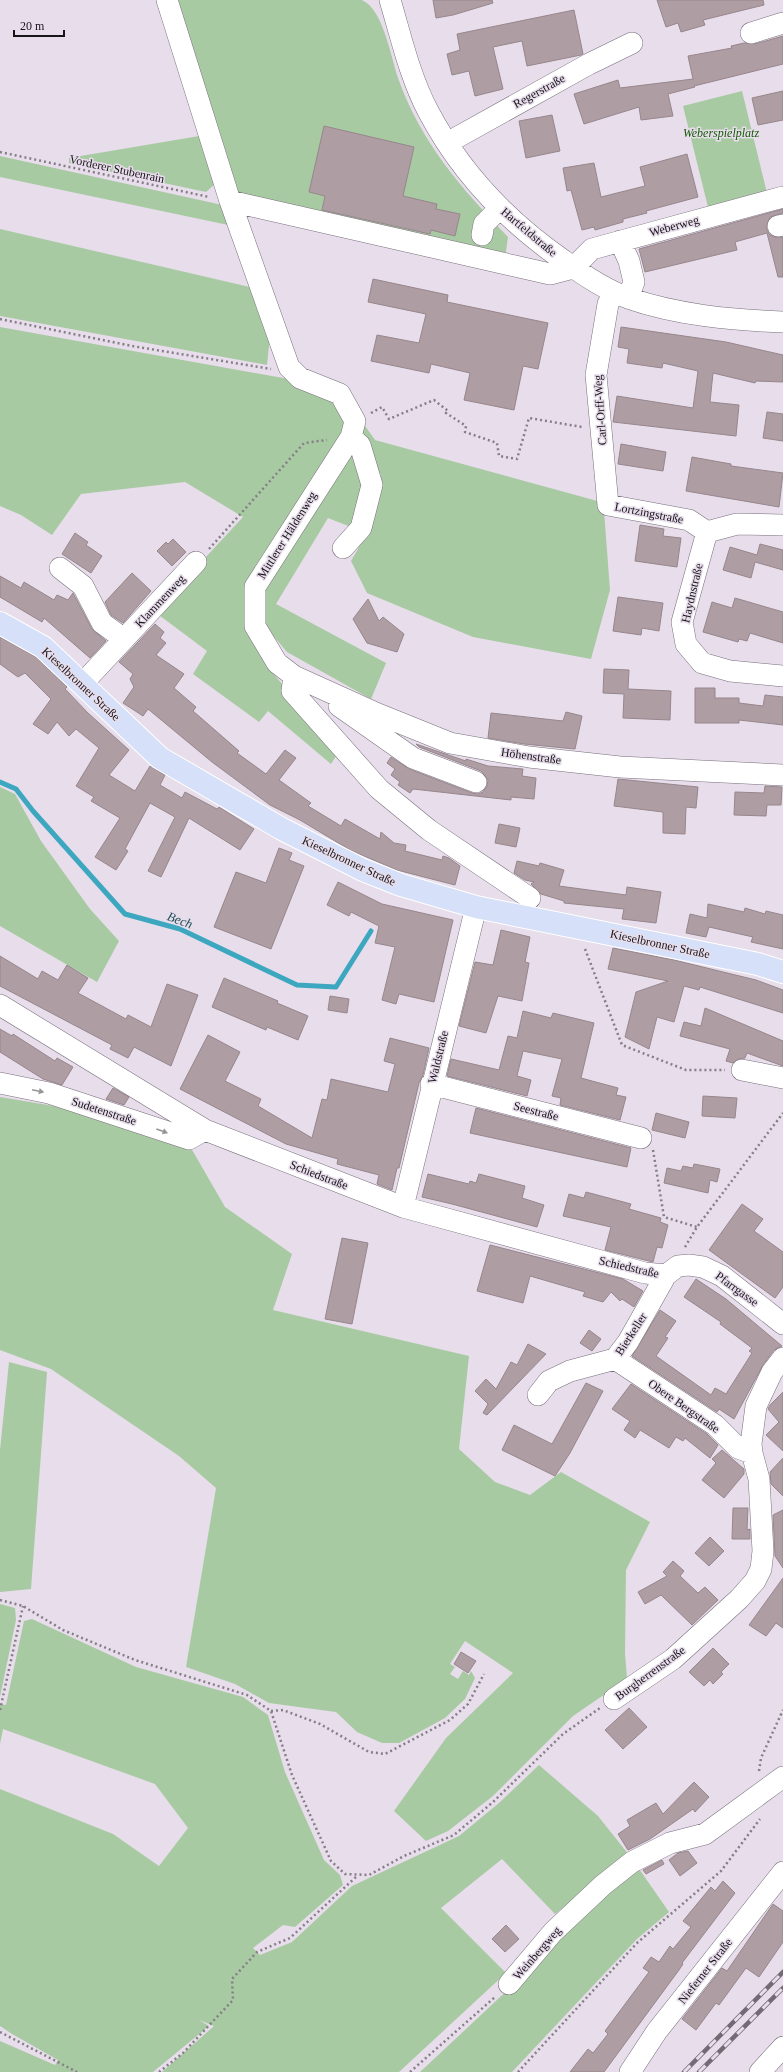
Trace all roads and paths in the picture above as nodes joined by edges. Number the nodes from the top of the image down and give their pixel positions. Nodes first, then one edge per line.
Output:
1 (167, 0) edge
2 (390, 0) edge
3 (783, 23) edge
4 (751, 33) dead end
5 (632, 43) dead end
6 (447, 143) junction
7 (0, 152) edge
8 (783, 197) edge
9 (230, 201) junction
10 (500, 208) junction
11 (482, 235) dead end
12 (620, 241) junction
13 (573, 268) junction
14 (621, 295) junction
15 (0, 319) edge
16 (783, 322) edge
17 (289, 367) junction
18 (353, 429) junction
19 (602, 430) junction
20 (608, 505) joint
21 (783, 525) edge
22 (707, 532) junction
23 (343, 548) dead end
24 (196, 562) joint
25 (60, 568) dead end
26 (0, 623) edge
27 (124, 639) junction
28 (294, 676) junction
29 (783, 676) edge
30 (82, 684) junction
31 (343, 698) junction
32 (783, 775) edge
33 (476, 782) dead end
34 (530, 898) dead end
35 (476, 907) junction
36 (581, 928) junction
37 (783, 972) edge
38 (0, 1005) edge
39 (742, 1070) joint
40 (783, 1078) edge
41 (0, 1083) edge
42 (432, 1084) junction
43 (783, 1114) edge
44 (197, 1135) junction
45 (641, 1138) joint
46 (403, 1207) junction
47 (697, 1227) junction
48 (683, 1251) dead end
49 (666, 1275) junction
50 (783, 1324) edge
51 (783, 1358) edge
52 (615, 1359) junction
53 (538, 1395) dead end
54 (752, 1453) junction
55 (0, 1600) edge
56 (23, 1606) junction
57 (484, 1674) dead end
58 (614, 1699) joint
59 (0, 1710) edge
60 (783, 1710) edge
61 (271, 1711) junction
62 (758, 1776) dead end
63 (783, 1777) edge
64 (762, 1816) dead end
65 (783, 1872) edge
66 (357, 1876) junction
67 (509, 1984) joint
68 (0, 2032) edge
69 (783, 2047) edge
70 (77, 2072) edge
71 (159, 2072) edge
72 (410, 2072) edge
73 (518, 2072) edge
74 (630, 2072) edge
75 (760, 2072) edge

1 - 9 street
2 - 6 street, Hartfeldstraße
3 - 4 street
5 - 6 street, Regerstraße
6 - 10 street, Hartfeldstraße
7 - 9 path, Vorderer Stubenrain
8 - 12 street, Weberweg
9 - 13 street
9 - 17 street
10 - 11 street
10 - 13 street, Hartfeldstraße
12 - 13 street, Weberweg
12 - 14 street, Carl-Orff-Weg
13 - 14 street, Hartfeldstraße
14 - 16 street, Hartfeldstraße
14 - 19 street, Carl-Orff-Weg
15 - 17 path
17 - 18 street
18 - 19 path
18 - 23 street
18 - 24 path
18 - 28 street, Mittlerer Häldenweg
19 - 20 street, Carl-Orff-Weg
20 - 22 street, Lortzingstraße
21 - 22 street
22 - 29 street, Haydnstraße
24 - 27 street, Klammenweg
25 - 27 street
26 - 30 main road, Kieselbronner Straße
27 - 30 street, Klammenweg
28 - 31 street, Höhenstraße
28 - 34 street
30 - 35 main road, Kieselbronner Straße
31 - 32 street, Höhenstraße
31 - 33 street
35 - 36 main road, Kieselbronner Straße
35 - 42 street, Waldstraße
36 - 37 main road, Kieselbronner Straße
36 - 39 path
38 - 44 street, Schiedstraße
39 - 40 street
41 -> 44 street, Sudetenstraße
42 - 45 street, Seestraße
42 - 46 street, Waldstraße
43 - 47 path
44 - 46 street, Schiedstraße
45 - 47 path
46 - 49 street, Schiedstraße
47 - 48 path
49 - 50 street, Pfarrgasse
49 - 52 street, Bierkeller
51 - 54 street, Burgherrenstraße
52 - 53 street, Bierkeller
52 - 54 street, Obere Bergstraße
54 - 58 street, Burgherrenstraße
55 - 56 path
56 - 59 path
56 - 61 path
57 - 61 path
58 - 66 path, Burgherrenstraße
60 - 62 path
61 - 66 path
63 - 67 street, Weinbergweg
64 - 73 path
65 - 74 street, Nieferner Straße
66 - 71 path
67 - 72 path, Weinbergweg
68 - 70 path
69 - 75 street

